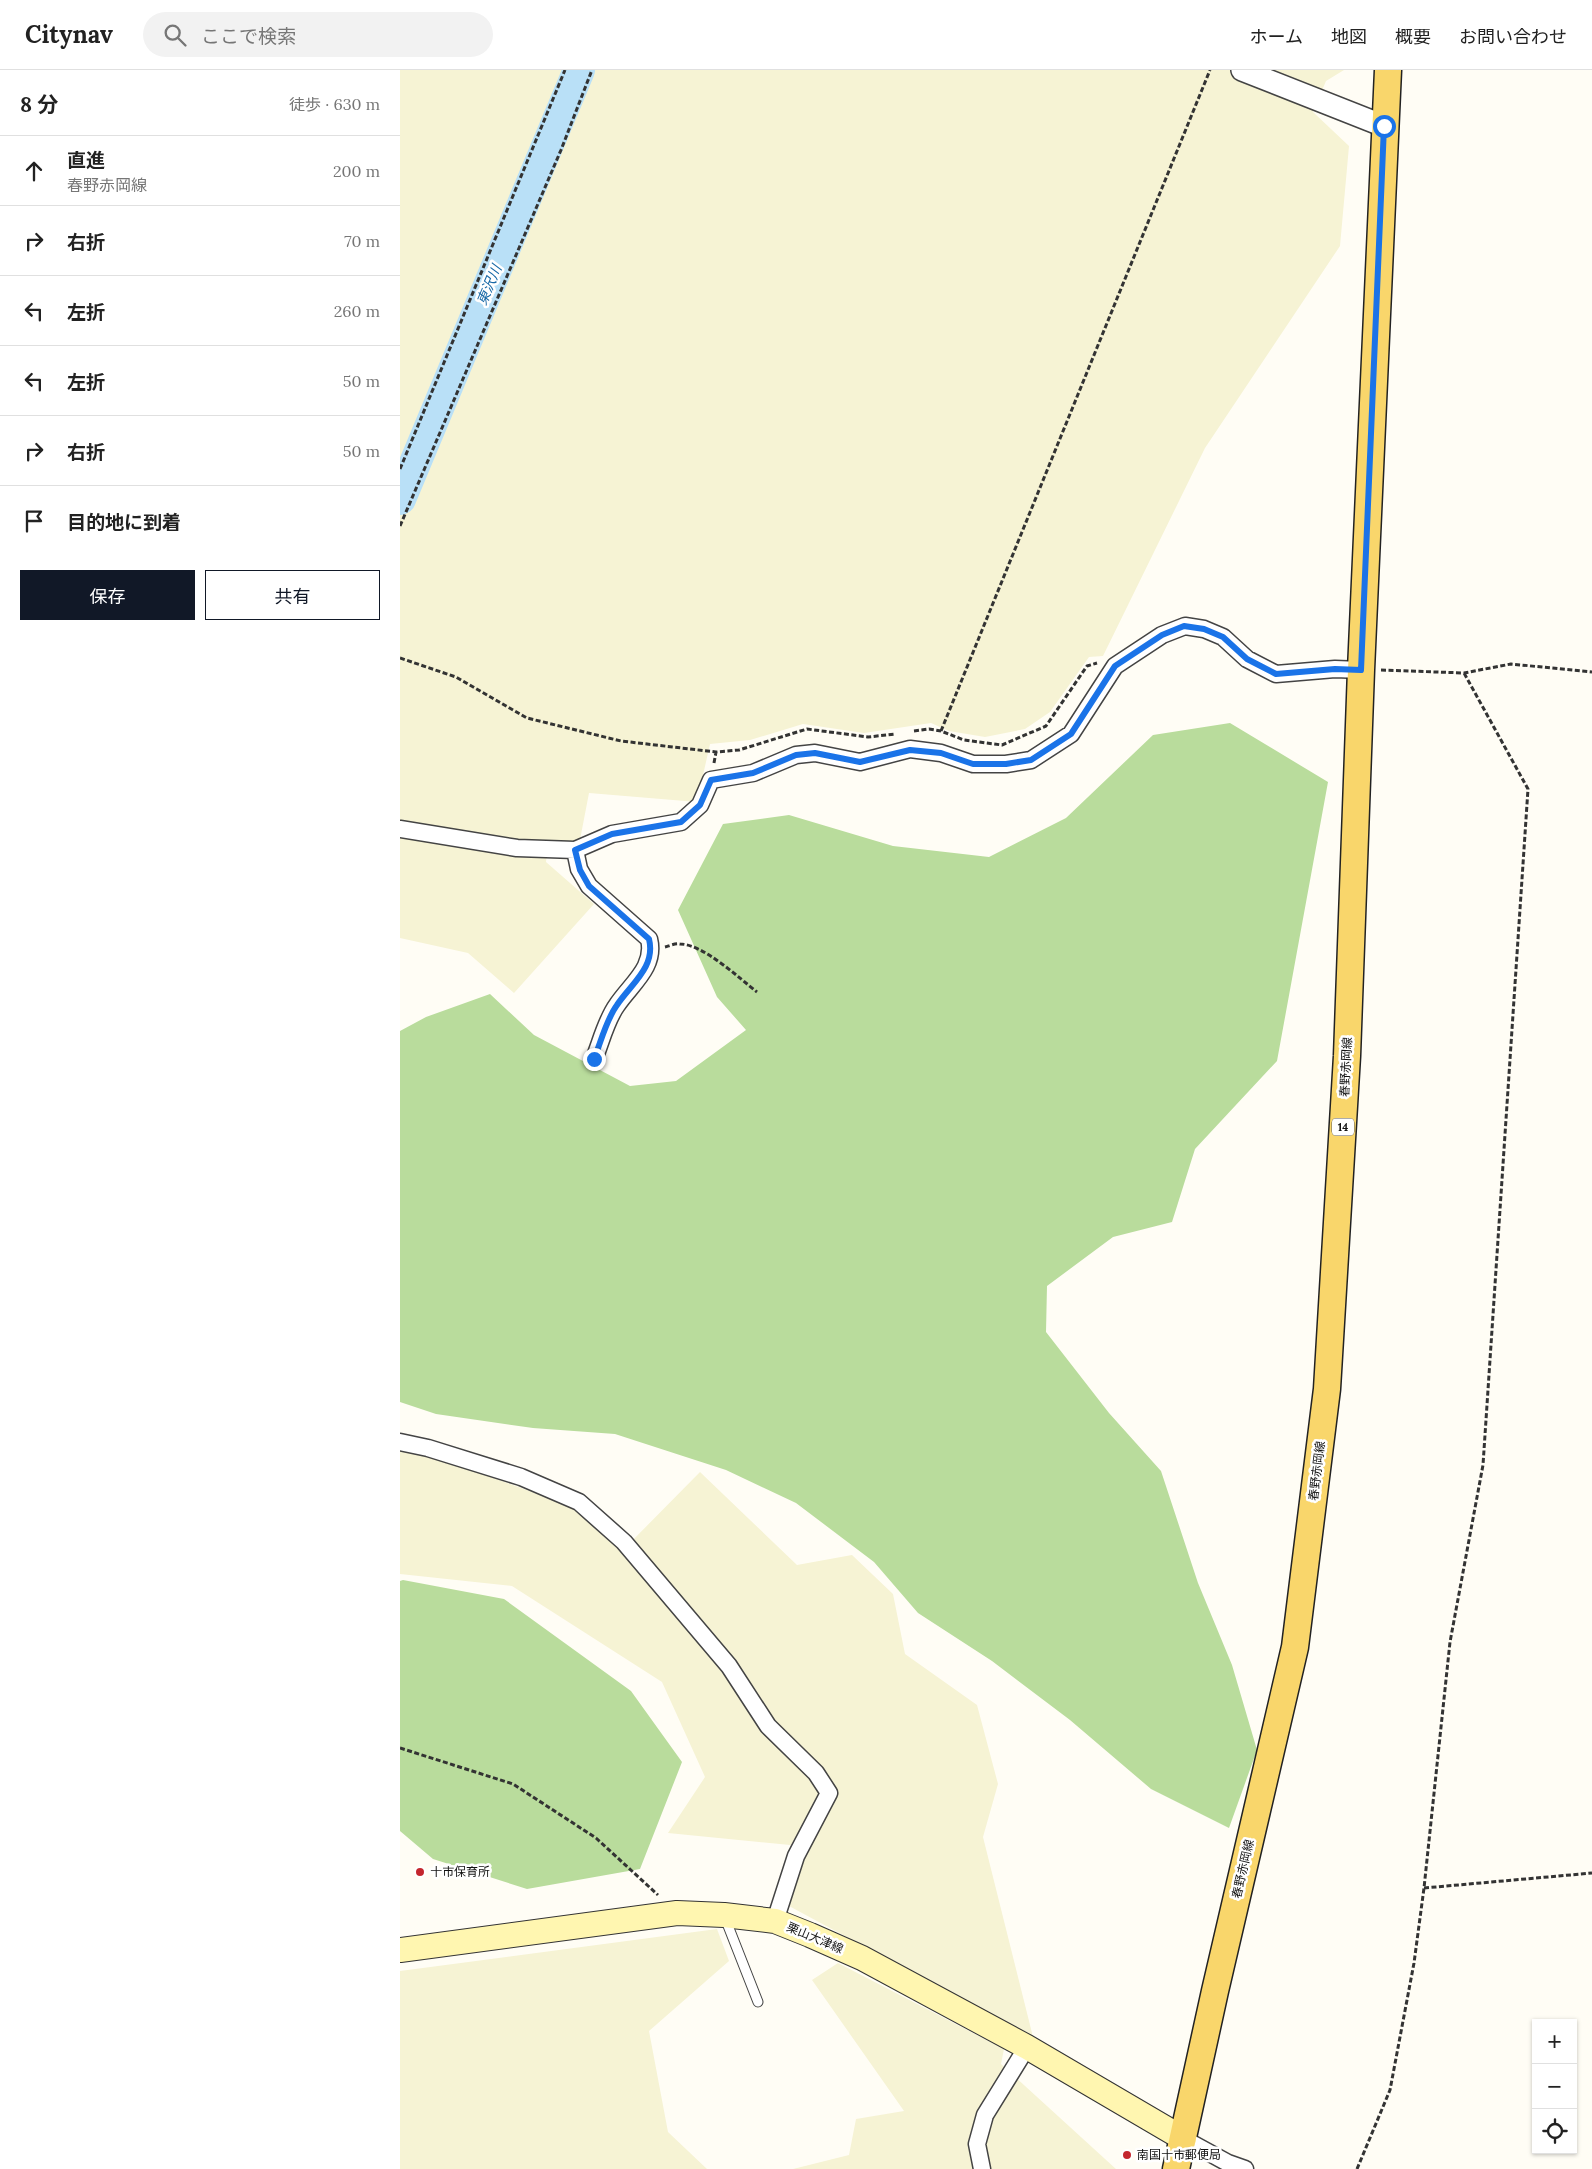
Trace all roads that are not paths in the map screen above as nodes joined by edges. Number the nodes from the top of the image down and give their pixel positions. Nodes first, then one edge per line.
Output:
1 (1242, 70) edge
2 (1388, 70) edge
3 (1384, 126) junction
4 (1361, 670) junction
5 (400, 829) edge
6 (575, 850) junction
7 (594, 1059) dead end
8 (400, 1442) edge
9 (724, 1915) junction
10 (775, 1921) junction
11 (400, 1950) edge
12 (758, 2002) dead end
13 (1027, 2047) junction
14 (1184, 2139) junction
15 (982, 2169) edge
16 (1176, 2169) edge
17 (1245, 2169) edge

1 - 3 street
2 - 3 main road, 春野赤岡線 / 14
3 - 4 main road, 春野赤岡線 / 14
4 - 6 street
4 - 14 main road, 春野赤岡線 / 14
5 - 6 street
6 - 7 street
8 - 10 street
9 - 10 main road, 栗山大津線
9 - 11 main road, 栗山大津線
9 - 12 lane
10 - 13 main road, 栗山大津線
13 - 14 main road, 栗山大津線
13 - 15 street
14 - 16 main road, 春野赤岡線 / 14
14 - 17 street

